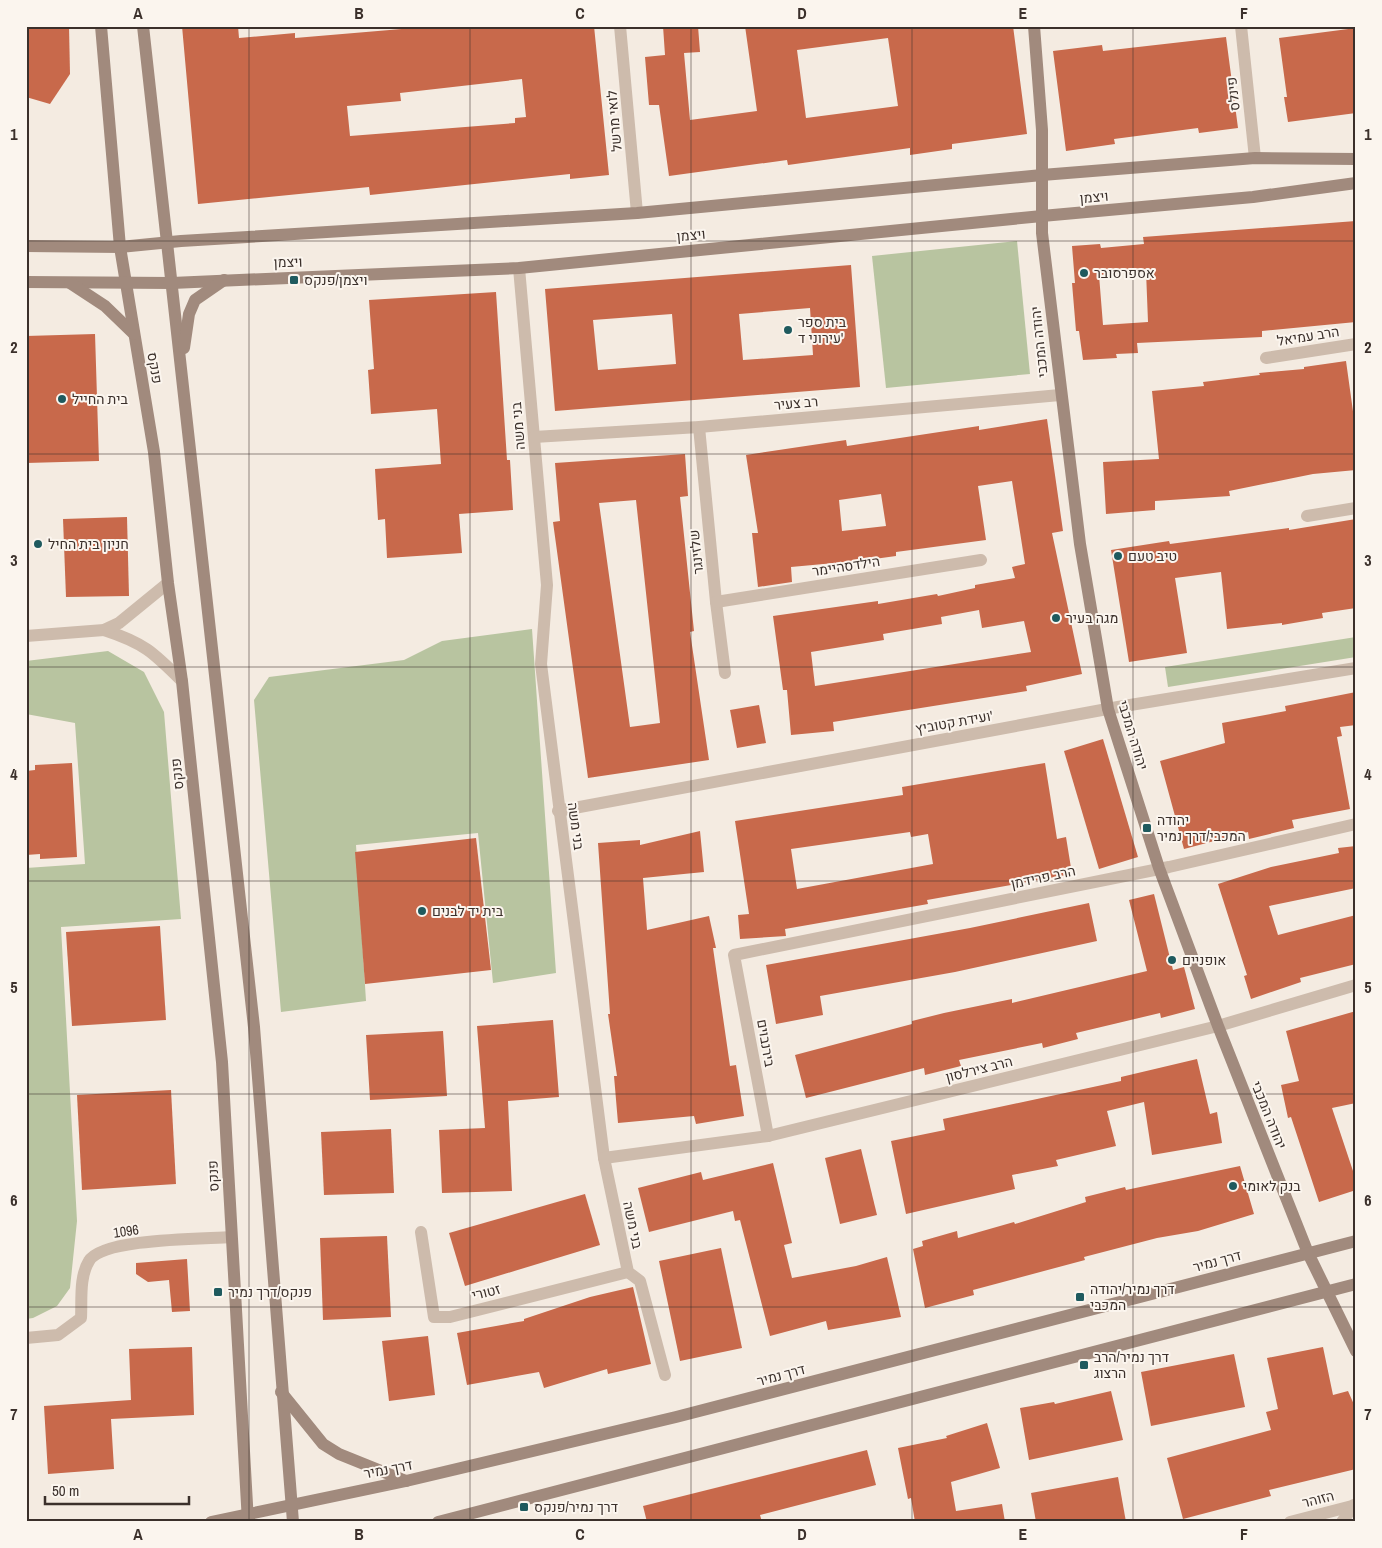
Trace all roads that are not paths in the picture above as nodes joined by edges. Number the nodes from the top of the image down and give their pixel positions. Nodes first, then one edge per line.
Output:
1 (100, 26) edge
2 (143, 26) edge
3 (620, 26) edge
4 (1034, 26) edge
5 (1241, 26) edge
6 (1256, 158) junction
7 (1356, 160) edge
8 (1042, 175) junction
9 (1356, 183) edge
10 (637, 213) junction
11 (1048, 215) junction
12 (167, 242) junction
13 (26, 246) edge
14 (120, 247) junction
15 (519, 268) junction
16 (224, 280) junction
17 (26, 282) edge
18 (70, 283) junction
19 (172, 283) junction
20 (125, 284) junction
21 (134, 334) junction
22 (1356, 344) edge
23 (1266, 358) dead end
24 (182, 368) junction
25 (1060, 395) junction
26 (699, 427) junction
27 (534, 437) junction
28 (1356, 508) edge
29 (1307, 516) dead end
30 (981, 560) dead end
31 (168, 583) junction
32 (716, 602) junction
33 (104, 630) junction
34 (26, 636) edge
35 (1356, 668) edge
36 (725, 673) dead end
37 (182, 681) junction
38 (1108, 709) junction
39 (558, 811) junction
40 (1356, 824) edge
41 (1159, 868) junction
42 (734, 955) joint
43 (1356, 985) edge
44 (1218, 1026) junction
45 (768, 1136) junction
46 (604, 1158) junction
47 (421, 1232) dead end
48 (231, 1238) junction
49 (1356, 1241) edge
50 (1308, 1253) junction
51 (628, 1272) junction
52 (1356, 1284) edge
53 (1326, 1292) junction
54 (26, 1338) edge
55 (1356, 1351) edge
56 (665, 1375) dead end
57 (281, 1392) junction
58 (406, 1481) junction
59 (291, 1503) junction
60 (1355, 1505) edge
61 (247, 1517) edge
62 (211, 1522) edge
63 (293, 1522) edge
64 (438, 1522) edge
65 (1290, 1522) edge
66 (1342, 1522) edge

1 - 14 main road, פנקס
2 - 12 main road, פנקס
3 - 10 street, לואי מרשל
4 - 8 main road, יהודה המכבי
5 - 6 street, פינלס
6 - 7 main road, ויצמן
6 - 8 main road, ויצמן
8 - 10 main road, ויצמן
8 - 11 main road, יהודה המכבי
9 - 11 main road, ויצמן
10 - 12 main road, ויצמן
11 - 15 main road, ויצמן
11 - 25 main road, יהודה המכבי
12 - 14 main road, ויצמן
12 - 19 main road, פנקס
13 - 14 main road, ויצמן
14 - 20 main road, פנקס
15 - 16 main road, ויצמן
15 - 27 street, בני משה
16 - 19 main road, ויצמן
16 - 24 main road
17 - 18 main road, ויצמן
18 - 20 main road, ויצמן
18 - 21 main road
19 - 20 main road, ויצמן
19 - 24 main road, פנקס
20 - 21 main road, פנקס
21 - 31 main road, פנקס
22 - 23 street, הרב עמיאל
24 - 57 main road, פנקס
25 - 26 street, רב צעיר
25 - 38 main road, יהודה המכבי
26 - 27 street, רב צעיר
26 - 32 street, שלזינגר
27 - 39 street, בני משה
28 - 29 street
30 - 32 street, הילדסהיימר
31 - 33 street
31 - 37 main road, פנקס
32 - 36 street, שלזינגר
33 - 34 street
33 - 37 street
35 - 38 street, ועידת קטוביץ'
37 - 48 main road, פנקס
38 - 39 street, ועידת קטוביץ'
38 - 41 main road, יהודה המכבי
39 - 46 street, בני משה
40 - 41 street, הרב פרידמן
41 - 42 street, הרב פרידמן
41 - 44 main road, יהודה המכבי
42 - 45 street, בירנבוים
43 - 44 street, הרב צירלסון
44 - 45 street, הרב צירלסון
44 - 50 main road, יהודה המכבי
45 - 46 street, הרב צירלסון
46 - 51 street, בני משה
47 - 51 street, זטורי
48 - 54 street, 1096
48 - 61 main road, פנקס
49 - 50 main road, דרך נמיר
50 - 53 main road, יהודה המכבי
50 - 58 main road, דרך נמיר
51 - 56 street, בני משה
52 - 53 main road
53 - 55 main road, יהודה המכבי
53 - 64 main road
57 - 58 main road
57 - 59 main road, פנקס
58 - 59 main road, דרך נמיר
59 - 61 main road, דרך נמיר
59 - 63 main road, פנקס
60 - 65 street, הזוהר
60 - 66 street, הזוהר
61 - 62 main road, דרך נמיר

